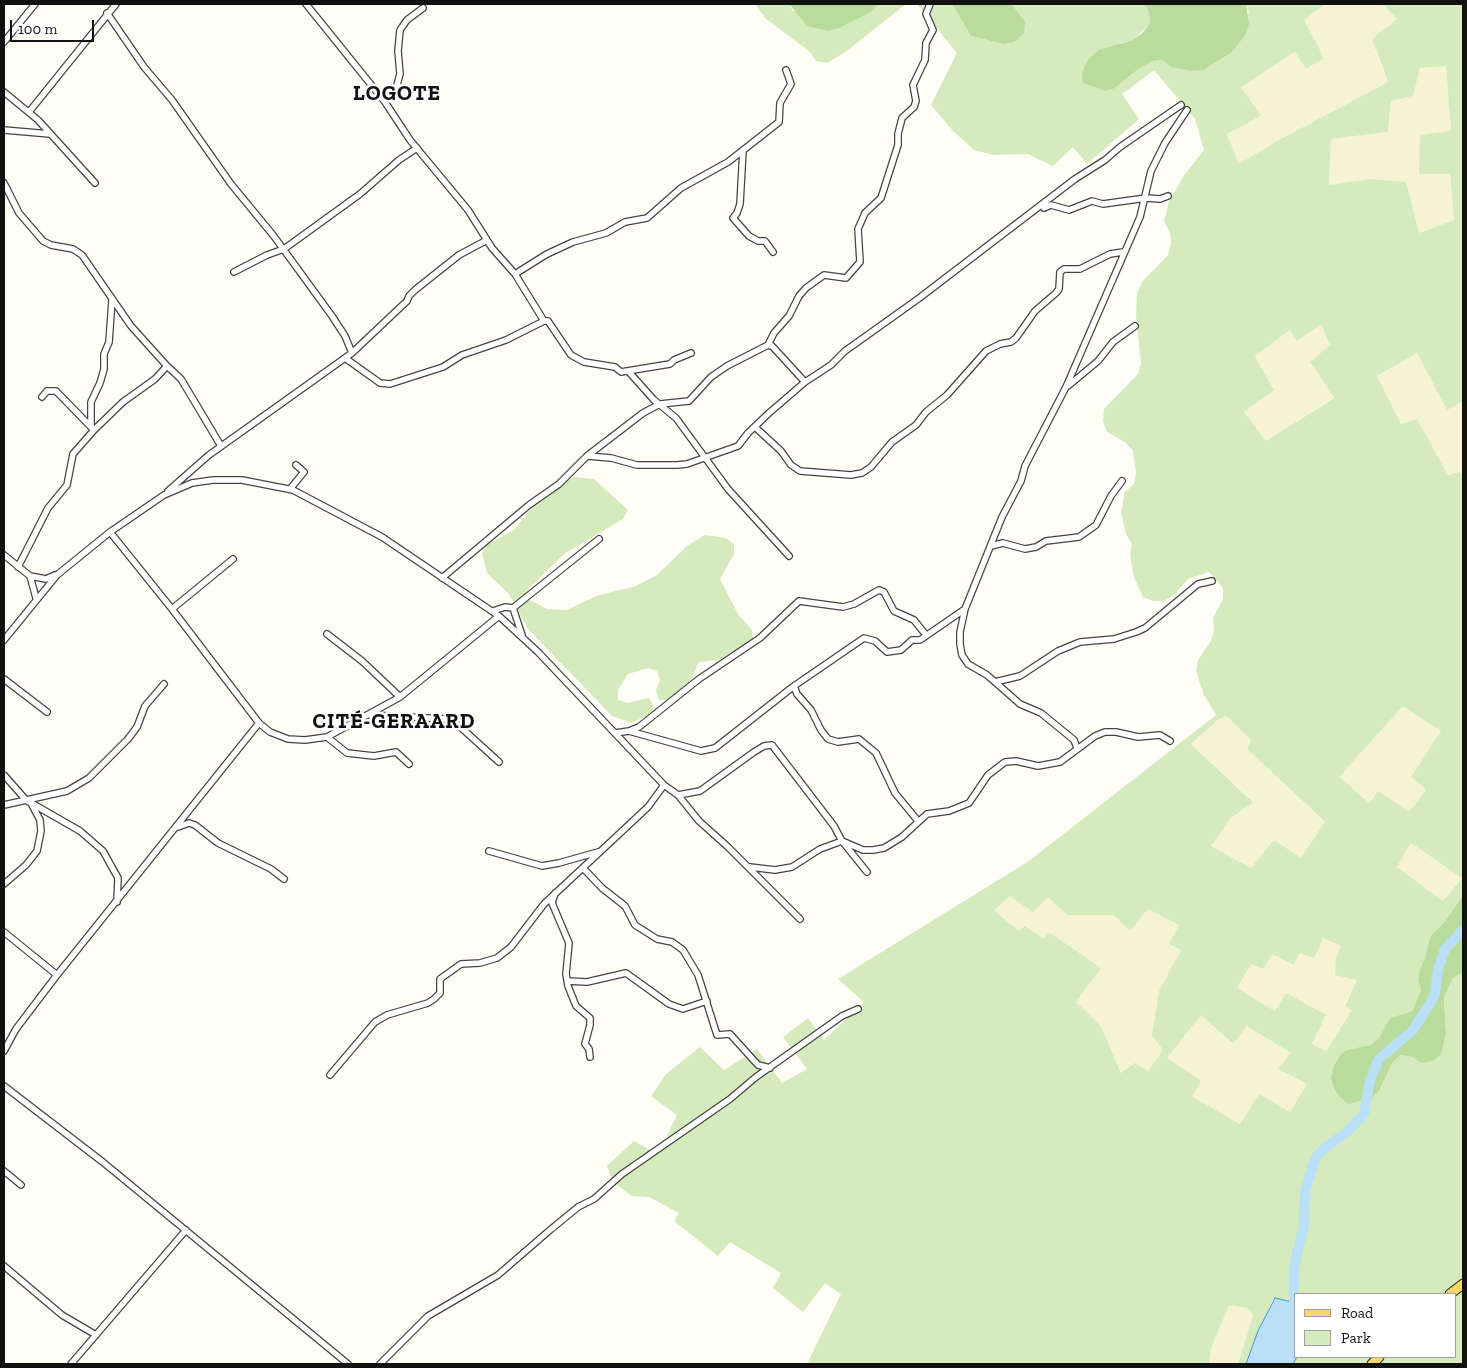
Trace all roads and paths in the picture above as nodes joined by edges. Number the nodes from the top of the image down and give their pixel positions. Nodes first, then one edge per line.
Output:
1 (35, 4) edge
2 (116, 4) edge
3 (306, 4) edge
4 (930, 4) edge
5 (423, 8) dead end
6 (107, 14) junction
7 (4, 42) edge
8 (786, 70) dead end
9 (4, 92) edge
10 (385, 102) junction
11 (1181, 105) dead end
12 (1187, 110) dead end
13 (29, 112) junction
14 (4, 130) edge
15 (50, 134) junction
16 (417, 148) junction
17 (744, 150) junction
18 (4, 183) edge
19 (95, 183) dead end
20 (1168, 196) dead end
21 (1146, 198) junction
22 (1040, 208) junction
23 (487, 240) junction
24 (284, 249) junction
25 (773, 252) dead end
26 (1123, 252) junction
27 (234, 272) dead end
28 (515, 274) junction
29 (112, 300) junction
30 (544, 320) junction
31 (1134, 326) dead end
32 (768, 346) junction
33 (352, 353) junction
34 (691, 353) dead end
35 (345, 358) junction
36 (167, 366) junction
37 (629, 372) junction
38 (805, 382) junction
39 (1066, 387) junction
40 (42, 397) dead end
41 (660, 404) junction
42 (755, 427) junction
43 (92, 428) junction
44 (221, 446) junction
45 (587, 456) junction
46 (706, 458) junction
47 (296, 465) dead end
48 (1122, 481) dead end
49 (290, 489) junction
50 (164, 495) junction
51 (110, 532) junction
52 (599, 539) dead end
53 (991, 546) junction
54 (4, 555) edge
55 (789, 556) dead end
56 (233, 559) dead end
57 (18, 567) junction
58 (57, 575) junction
59 (30, 576) junction
60 (442, 578) junction
61 (1212, 581) dead end
62 (36, 598) junction
63 (513, 608) junction
64 (172, 609) junction
65 (965, 609) junction
66 (493, 611) junction
67 (499, 616) junction
68 (327, 634) dead end
69 (926, 634) junction
70 (523, 637) junction
71 (4, 640) edge
72 (4, 679) edge
73 (995, 682) junction
74 (164, 684) dead end
75 (794, 686) junction
76 (400, 697) junction
77 (47, 712) dead end
78 (370, 715) junction
79 (259, 723) junction
80 (629, 731) junction
81 (615, 733) junction
82 (327, 737) junction
83 (1170, 741) dead end
84 (1077, 748) junction
85 (499, 762) dead end
86 (409, 764) dead end
87 (4, 776) edge
88 (664, 785) junction
89 (678, 796) junction
90 (26, 800) junction
91 (4, 804) edge
92 (32, 804) junction
93 (918, 821) junction
94 (176, 828) junction
95 (842, 841) junction
96 (489, 851) dead end
97 (599, 852) junction
98 (583, 868) junction
99 (750, 868) junction
100 (867, 872) dead end
101 (284, 879) dead end
102 (4, 884) edge
103 (555, 893) junction
104 (117, 902) junction
105 (800, 919) dead end
106 (4, 932) edge
107 (57, 975) junction
108 (567, 981) junction
109 (707, 1001) junction
110 (858, 1009) dead end
111 (4, 1050) edge
112 (590, 1057) dead end
113 (770, 1068) junction
114 (330, 1075) dead end
115 (4, 1086) edge
116 (4, 1171) edge
117 (21, 1184) dead end
118 (186, 1230) junction
119 (4, 1266) edge
120 (1463, 1284) edge
121 (1451, 1293) edge
122 (96, 1335) junction
123 (71, 1364) edge
124 (348, 1364) edge
125 (380, 1364) edge

1 - 7 street
2 - 6 street
3 - 10 street
4 - 32 street
5 - 10 street
6 - 13 street
6 - 24 street
8 - 17 street
9 - 13 street
10 - 16 street
11 - 22 street
12 - 21 street
13 - 15 street
14 - 15 street
15 - 19 street
16 - 23 street
16 - 24 street
17 - 25 street
17 - 28 street
18 - 29 street
20 - 21 street
21 - 22 street
21 - 26 street
22 - 38 street
23 - 28 street
23 - 33 street
24 - 27 street
24 - 33 street
26 - 39 street
26 - 42 street
28 - 30 street
29 - 36 street
29 - 43 street
30 - 35 street
30 - 37 street
31 - 39 street
32 - 38 street
32 - 41 street
33 - 35 street
34 - 37 street
35 - 44 street
36 - 43 street
36 - 44 street
37 - 41 street
38 - 42 street
39 - 53 street
40 - 43 street
41 - 45 street
41 - 46 street
42 - 46 street
43 - 57 street
44 - 50 street
45 - 46 street
45 - 60 street
46 - 55 street
47 - 49 street
48 - 53 street
49 - 50 street
49 - 60 street
50 - 51 street
51 - 58 street
51 - 64 street
52 - 63 street
53 - 65 street
54 - 57 street
56 - 64 street
57 - 59 street
58 - 59 street
58 - 62 street
59 - 62 street
60 - 66 street
61 - 73 street
62 - 71 street
63 - 66 street
63 - 70 street
64 - 79 street
65 - 69 street
65 - 73 street
66 - 67 street
67 - 70 street
67 - 76 street
68 - 76 street
69 - 75 street
69 - 80 street
70 - 81 street
72 - 77 street
73 - 84 street
74 - 90 street
75 - 80 street
75 - 93 street
76 - 78 street
78 - 82 street
78 - 85 street
79 - 82 street
79 - 94 street
80 - 81 street
81 - 88 street
82 - 86 street
83 - 84 street
84 - 93 street
87 - 90 street
88 - 89 street
88 - 97 street
89 - 95 street
89 - 99 street
90 - 91 street
90 - 92 street
92 - 102 street
92 - 104 street
93 - 95 street
94 - 101 street
94 - 104 street
95 - 99 street
95 - 100 street
96 - 97 street
97 - 98 street
98 - 103 street
98 - 109 street
99 - 105 street
103 - 108 street
103 - 114 street
104 - 107 street
106 - 107 street
107 - 111 street
108 - 109 street
108 - 112 street
109 - 113 street
110 - 113 street
113 - 125 street
115 - 118 street
116 - 117 street
118 - 122 street
118 - 124 street
119 - 122 street
120 - 121 main road
122 - 123 street

